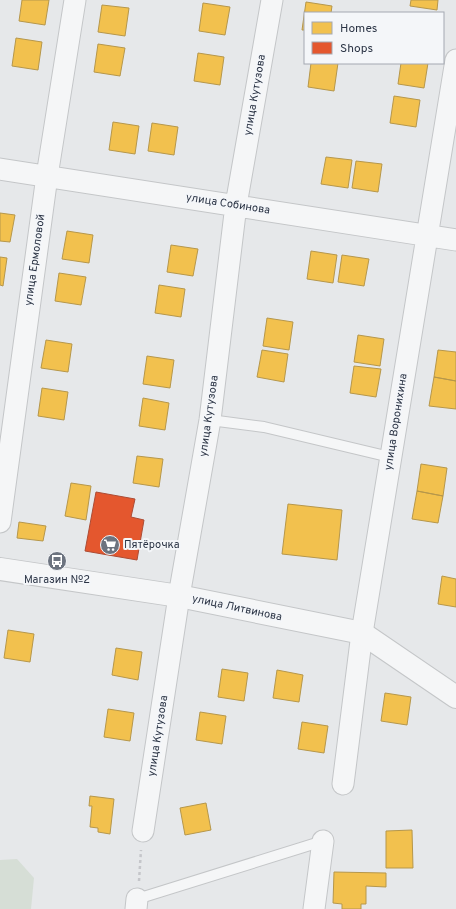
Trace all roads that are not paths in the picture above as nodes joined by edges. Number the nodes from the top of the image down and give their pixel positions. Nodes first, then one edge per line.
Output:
1 (76, 0) edge
2 (272, 0) edge
3 (456, 60) edge
4 (0, 169) edge
5 (47, 176) junction
6 (236, 205) junction
7 (427, 235) junction
8 (456, 240) edge
9 (210, 420) junction
10 (390, 457) junction
11 (0, 522) edge
12 (0, 569) edge
13 (180, 596) junction
14 (362, 633) junction
15 (456, 697) edge
16 (343, 784) dead end
17 (143, 831) road end
18 (323, 841) joint
19 (137, 904) edge
20 (314, 909) edge

1 - 5 street, улица Ермоловой
2 - 6 street, улица Кутузова
3 - 7 street, улица Воронихина
4 - 5 street, улица Собинова
5 - 6 street, улица Собинова
5 - 11 street, улица Ермоловой
6 - 7 street, улица Собинова
6 - 9 street, улица Кутузова
7 - 8 street, улица Собинова
7 - 10 street, улица Воронихина
9 - 10 lane
9 - 13 street, улица Кутузова
10 - 14 street, улица Воронихина
12 - 13 street, улица Литвинова
13 - 14 street, улица Литвинова
13 - 17 street, улица Кутузова
14 - 15 street, улица Литвинова
14 - 16 street, улица Воронихина
18 - 19 lane
18 - 20 street

